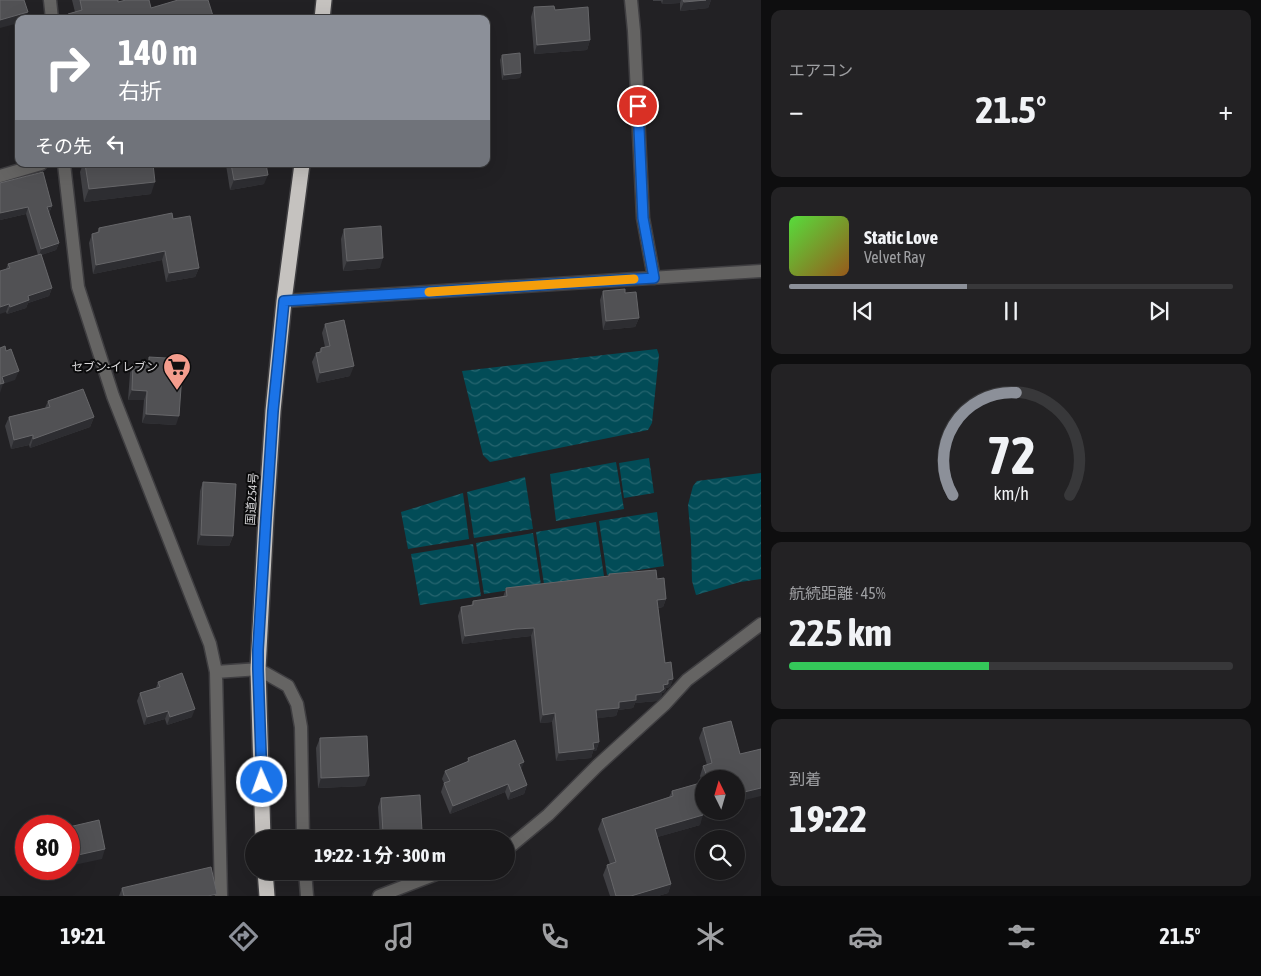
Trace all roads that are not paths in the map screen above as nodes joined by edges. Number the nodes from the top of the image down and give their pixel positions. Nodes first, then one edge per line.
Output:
1 (50, 0) edge
2 (324, 0) edge
3 (631, 0) edge
4 (52, 15) edge
5 (322, 15) edge
6 (31, 167) edge
7 (64, 167) edge
8 (302, 167) edge
9 (0, 176) edge
10 (761, 271) edge
11 (654, 278) junction
12 (284, 301) junction
13 (761, 624) edge
14 (258, 669) junction
15 (216, 672) junction
16 (264, 830) edge
17 (303, 830) edge
18 (515, 842) edge
19 (266, 880) edge
20 (306, 880) edge
21 (421, 880) edge
22 (221, 896) edge
23 (267, 896) edge
24 (307, 896) edge
25 (379, 896) edge

1 - 4 street
2 - 5 highway
3 - 11 street
6 - 9 street
7 - 15 street
8 - 12 highway, 国道254号
10 - 11 street
11 - 12 street
12 - 14 highway, 国道254号
13 - 18 street
14 - 15 street
14 - 16 highway, 国道254号
14 - 17 street
15 - 22 street
19 - 23 highway
20 - 24 street
21 - 25 street

